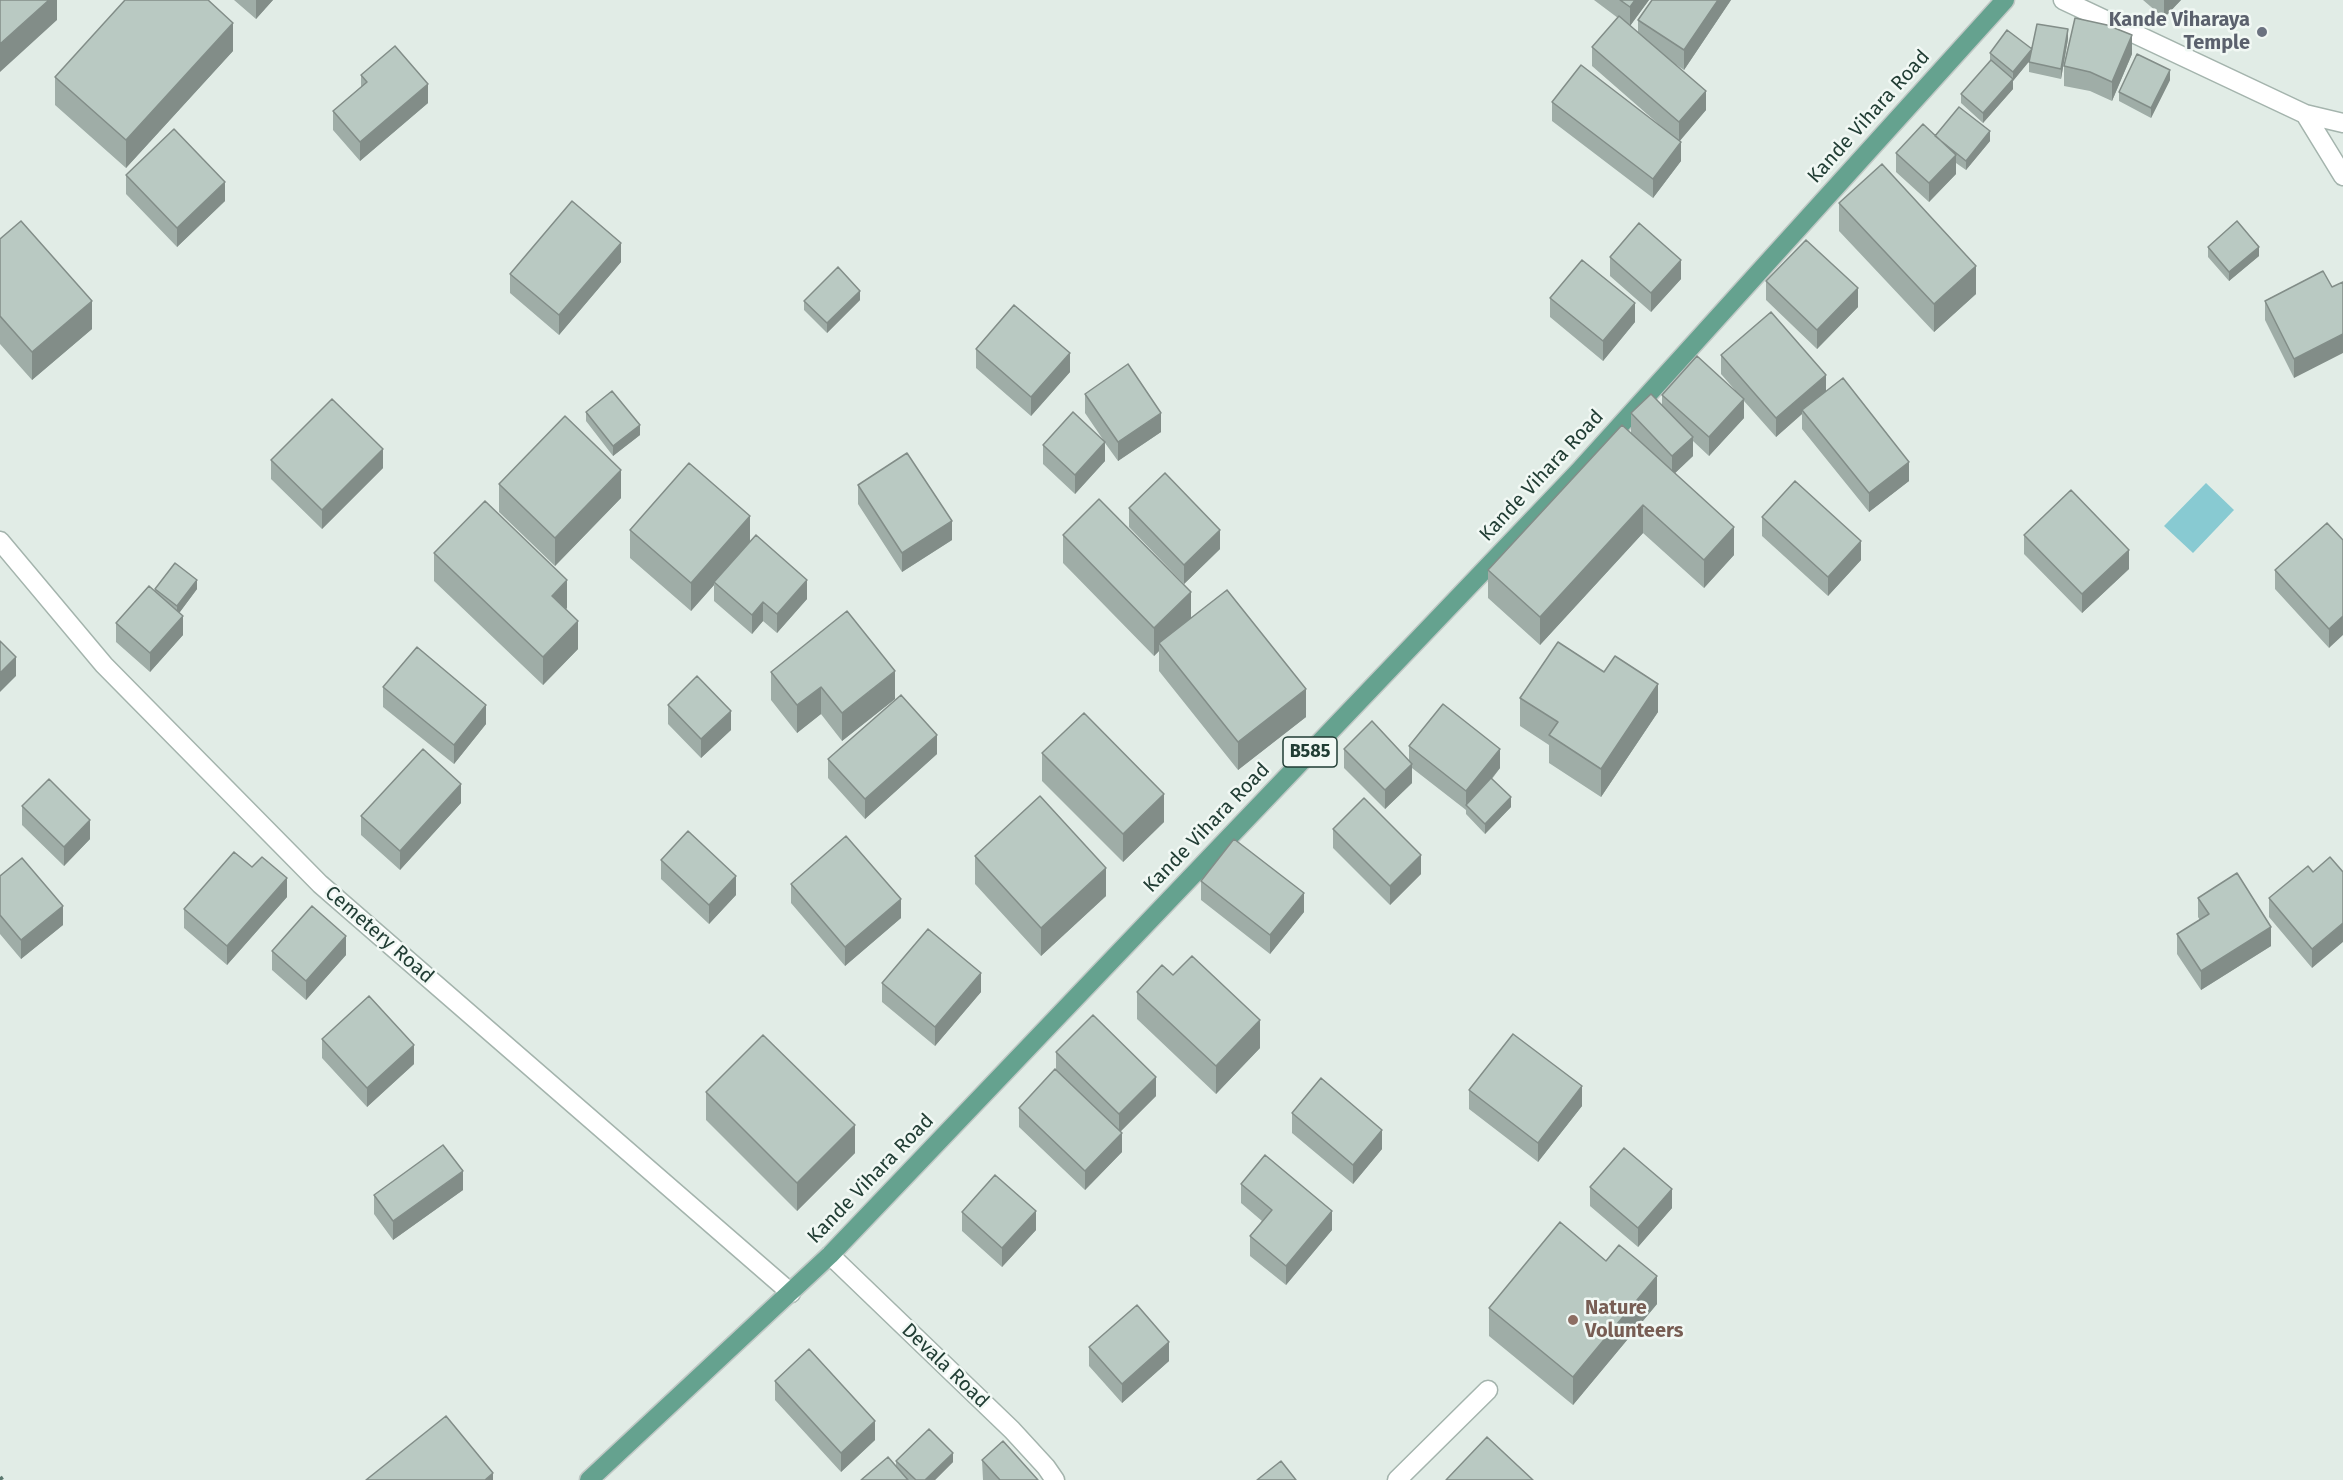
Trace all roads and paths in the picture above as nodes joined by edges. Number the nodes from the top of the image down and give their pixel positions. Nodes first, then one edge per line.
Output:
1 (2006, 0) edge
2 (2062, 0) edge
3 (2305, 114) junction
4 (2343, 123) edge
5 (2343, 176) edge
6 (0, 541) edge
7 (830, 1255) junction
8 (791, 1293) junction
9 (1488, 1390) dead end
10 (1051, 1473) edge
11 (589, 1480) edge
12 (1397, 1480) edge

1 - 7 main road, Kande Vihara Road / B585
2 - 3 street
3 - 4 street
3 - 5 street
6 - 8 street, Cemetery Road
7 - 8 main road, Kande Vihara Road / B585
7 - 10 street, Devala Road
8 - 11 main road, Kande Vihara Road / B585
9 - 12 street

